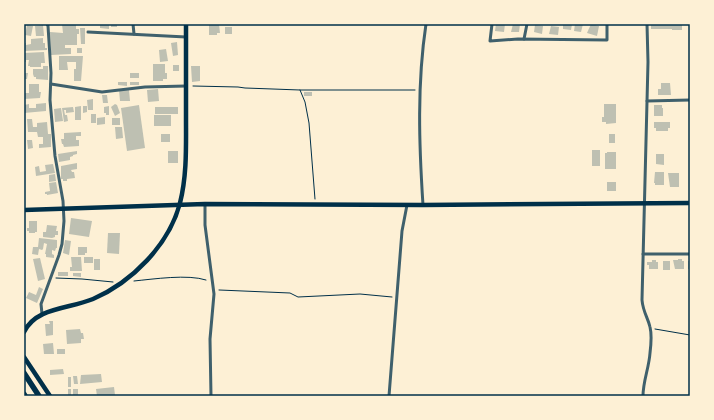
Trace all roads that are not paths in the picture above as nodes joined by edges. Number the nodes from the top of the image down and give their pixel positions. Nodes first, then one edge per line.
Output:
1 (47, 24) edge
2 (133, 24) edge
3 (186, 24) edge
4 (426, 24) edge
5 (492, 24) edge
6 (527, 24) edge
7 (607, 24) edge
8 (647, 24) edge
9 (88, 32) dead end
10 (134, 34) junction
11 (186, 37) junction
12 (524, 40) junction
13 (51, 84) junction
14 (186, 86) junction
15 (690, 100) edge
16 (647, 101) junction
17 (645, 203) junction
18 (690, 203) edge
19 (179, 204) junction
20 (205, 204) junction
21 (407, 205) junction
22 (422, 205) junction
23 (64, 209) junction
24 (24, 210) edge
25 (643, 254) junction
26 (690, 254) edge
27 (42, 314) junction
28 (24, 332) edge
29 (24, 357) edge
30 (24, 373) edge
31 (39, 396) edge
32 (50, 396) edge
33 (211, 396) edge
34 (389, 396) edge
35 (643, 396) edge

1 - 13 street
2 - 10 street
3 - 11 main road
4 - 22 street
5 - 12 street
6 - 12 street
7 - 12 street
8 - 16 street
9 - 10 street
10 - 11 street
11 - 14 main road
13 - 14 street
13 - 23 street
14 - 19 main road
15 - 16 street
16 - 17 street
17 - 18 main road
17 - 22 main road
17 - 25 street
19 - 20 main road
19 - 23 main road
19 - 27 main road
20 - 21 main road
20 - 33 street
21 - 22 main road
21 - 34 street
23 - 24 main road
23 - 27 street
25 - 26 street
25 - 35 street
27 - 28 main road
29 - 32 main road
30 - 31 highway

